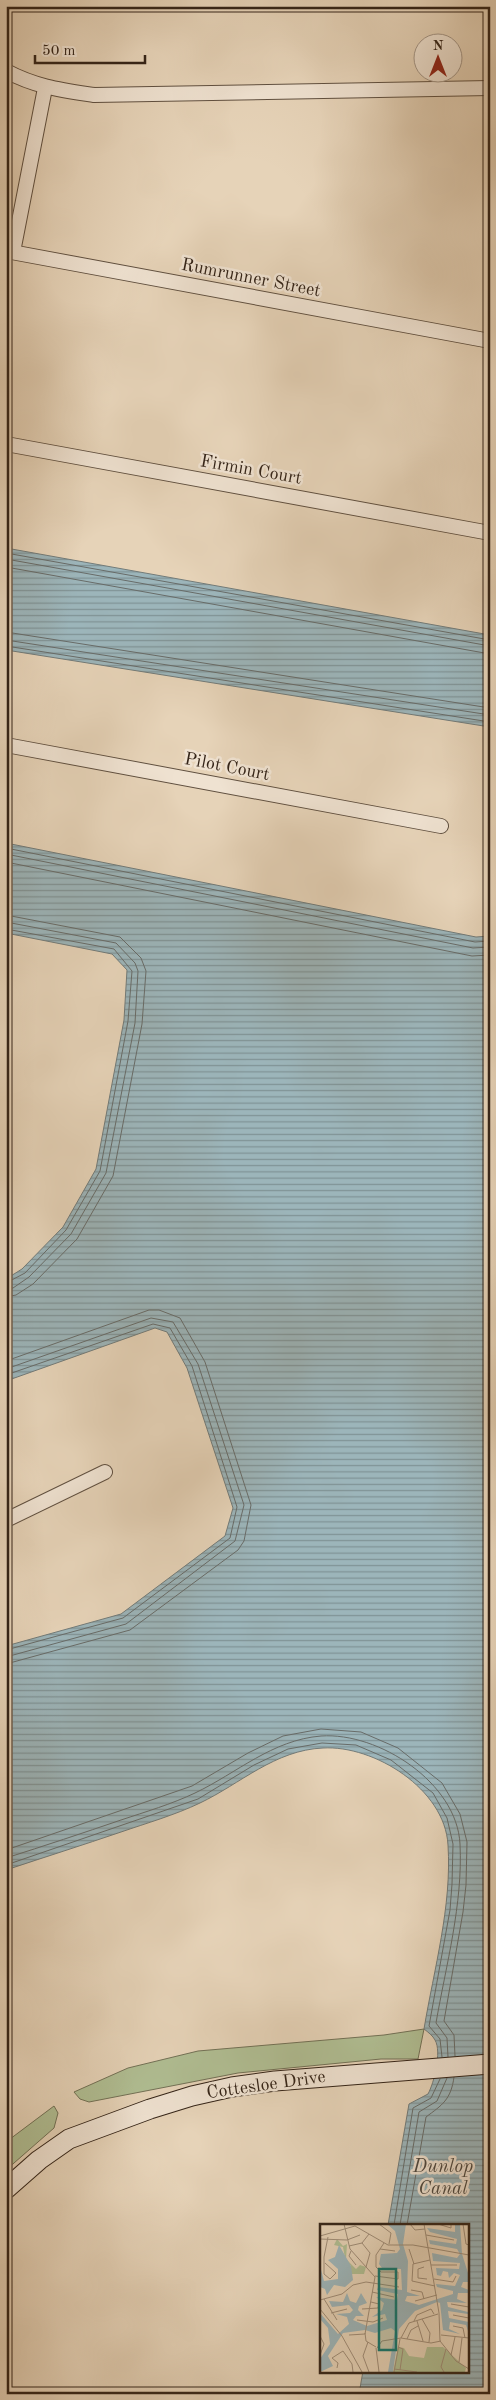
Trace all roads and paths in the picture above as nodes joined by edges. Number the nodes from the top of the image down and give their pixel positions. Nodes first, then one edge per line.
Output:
1 (6, 71) edge
2 (46, 88) junction
3 (490, 88) edge
4 (9, 252) edge
5 (490, 341) edge
6 (6, 444) edge
7 (490, 533) edge
8 (6, 745) edge
9 (441, 826) dead end
10 (105, 1472) dead end
11 (6, 1520) edge
12 (490, 2064) edge
13 (6, 2190) edge

1 - 2 street
2 - 3 street
2 - 4 street
4 - 5 street, Rumrunner Street
6 - 7 street, Firmin Court
8 - 9 street, Pilot Court
10 - 11 street
12 - 13 main road, Cottesloe Drive

